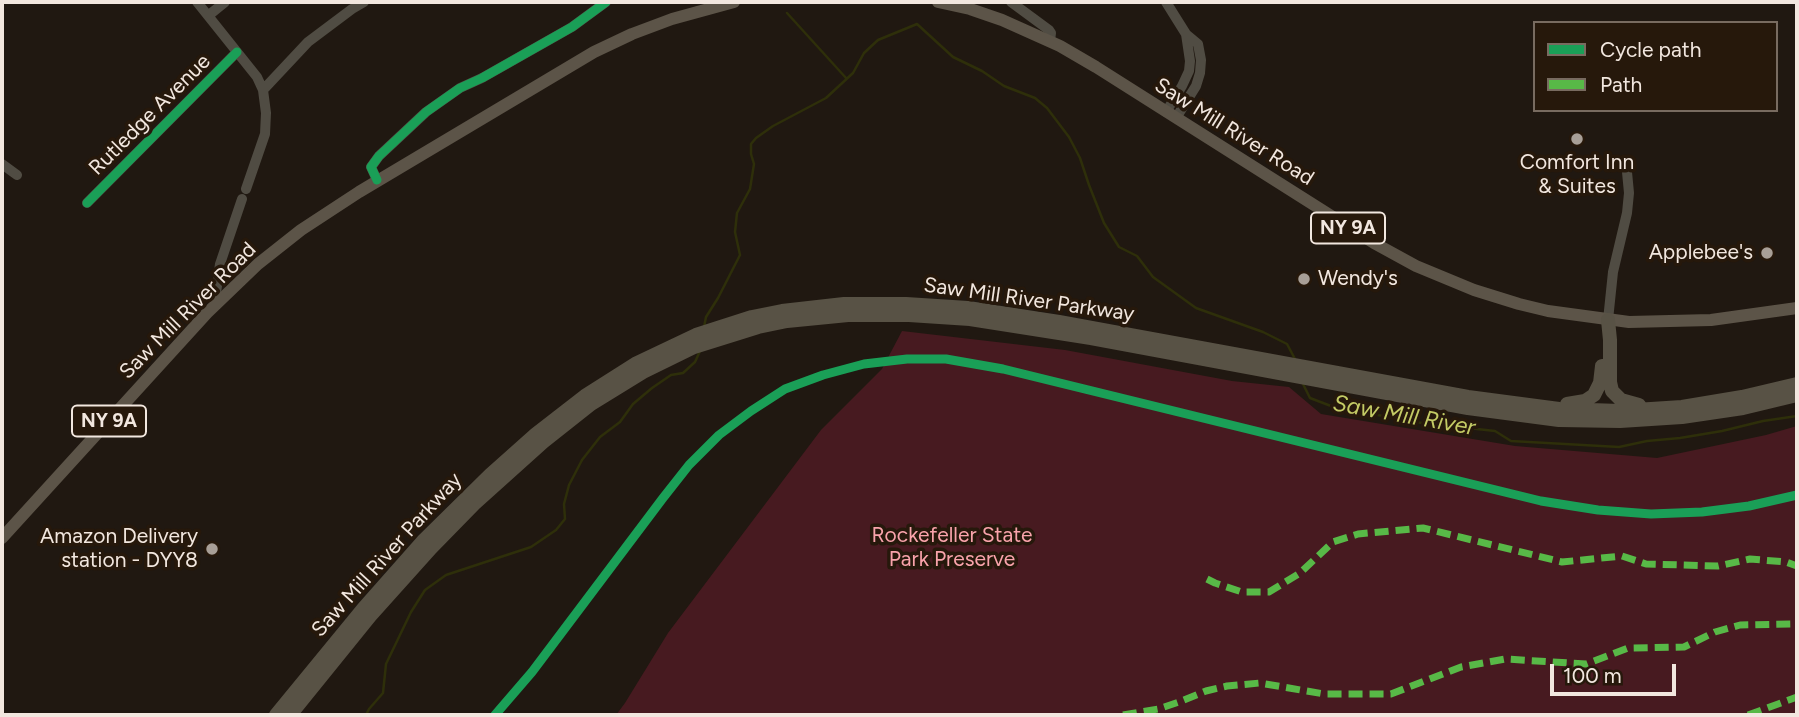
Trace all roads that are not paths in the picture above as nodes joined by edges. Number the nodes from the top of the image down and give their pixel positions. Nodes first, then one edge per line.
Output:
1 (197, 2) edge
2 (225, 2) edge
3 (364, 2) edge
4 (606, 2) edge
5 (734, 2) edge
6 (938, 2) edge
7 (1011, 2) edge
8 (1166, 2) edge
9 (209, 15) junction
10 (1050, 41) junction
11 (237, 52) junction
12 (263, 90) junction
13 (1171, 115) junction
14 (2, 164) edge
15 (1627, 172) dead end
16 (17, 175) dead end
17 (377, 180) junction
18 (247, 189) dead end
19 (242, 200) dead end
20 (87, 202) dead end
21 (217, 304) junction
22 (1797, 308) edge
23 (1608, 320) junction
24 (701, 339) junction
25 (1299, 371) junction
26 (1797, 384) edge
27 (1797, 395) edge
28 (1529, 406) junction
29 (1682, 407) junction
30 (2, 538) edge
31 (276, 715) edge
32 (290, 715) edge

1 - 9 street
2 - 9 street
3 - 12 street
4 - 17 street
5 - 17 main road, Saw Mill River Road / NY 9A
6 - 10 main road, Saw Mill River Road / NY 9A
7 - 10 street
8 - 13 street
9 - 11 street
10 - 13 main road, Saw Mill River Road / NY 9A
11 - 12 street
11 - 20 street, Rutledge Avenue
12 - 18 street
13 - 23 main road, Saw Mill River Road / NY 9A
14 - 16 street
15 - 23 street
17 - 21 main road, Saw Mill River Road / NY 9A
19 - 21 street
21 - 30 main road, Saw Mill River Road / NY 9A
22 - 23 main road, Saw Mill River Road / NY 9A
23 - 28 highway
23 - 29 highway
24 - 25 highway, Saw Mill River Parkway
24 - 31 highway, Saw Mill River Parkway
24 - 32 highway, Saw Mill River Parkway
25 - 27 highway, Saw Mill River Parkway
25 - 28 highway, Saw Mill River Parkway
26 - 29 highway, Saw Mill River Parkway
28 - 29 highway, Saw Mill River Parkway

